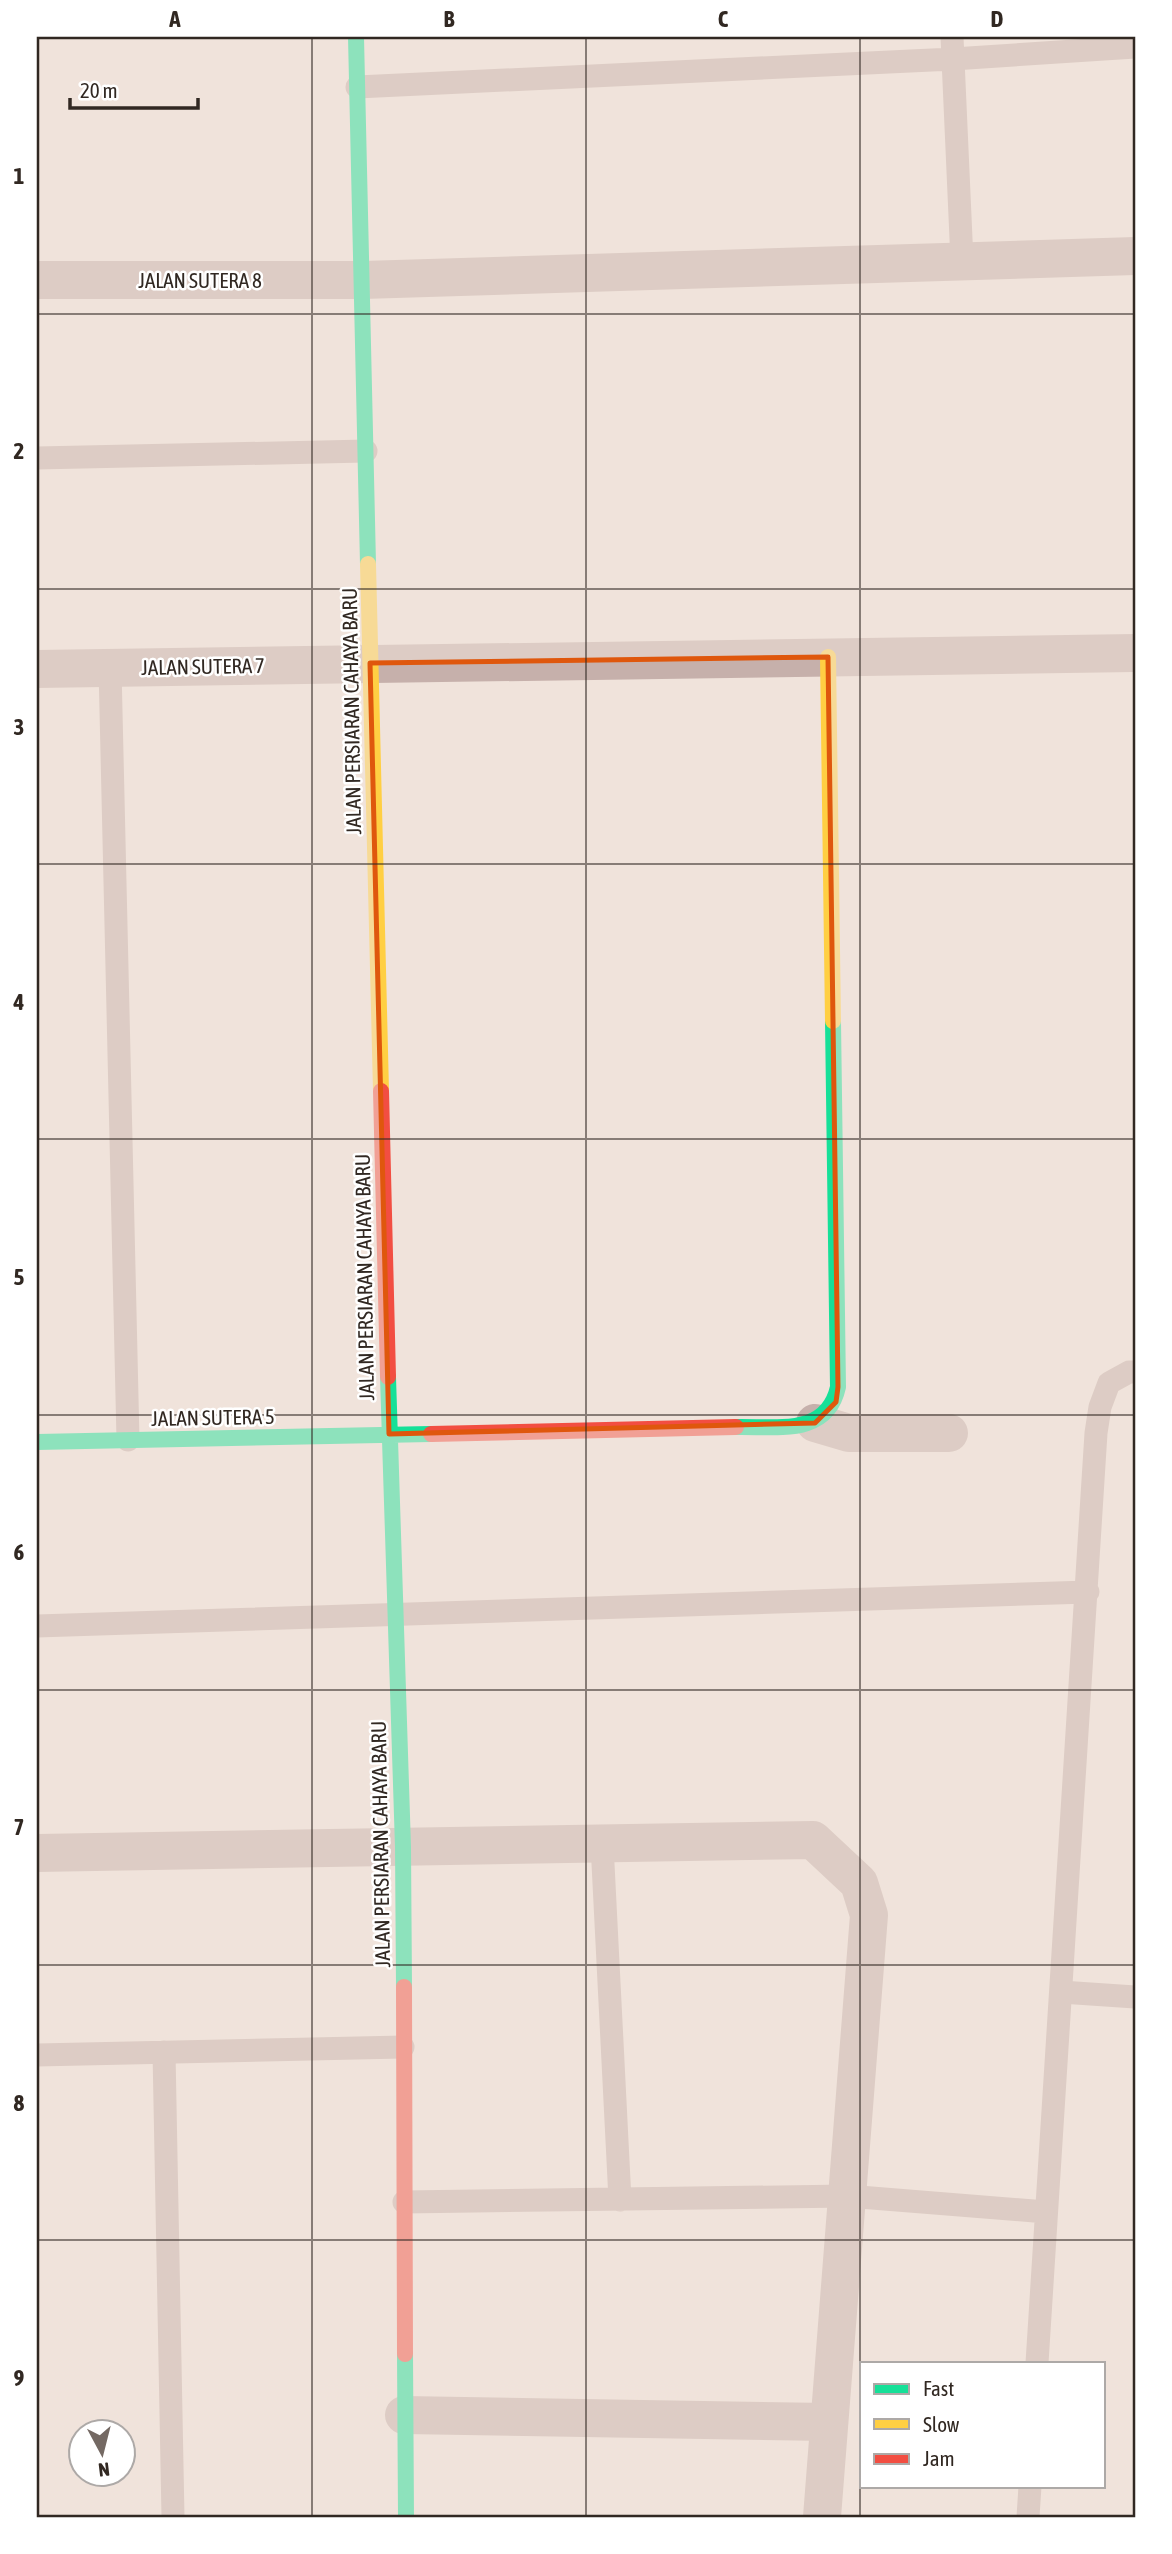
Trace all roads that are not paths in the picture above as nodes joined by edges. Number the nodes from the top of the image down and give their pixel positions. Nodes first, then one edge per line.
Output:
1 (355, 37) edge
2 (1135, 47) edge
3 (952, 48) edge
4 (357, 87) junction
5 (1135, 256) edge
6 (962, 261) junction
7 (363, 279) junction
8 (37, 280) edge
9 (366, 451) junction
10 (37, 458) edge
11 (1135, 653) edge
12 (828, 657) junction
13 (370, 663) junction
14 (110, 668) junction
15 (37, 669) edge
16 (1135, 1372) edge
17 (815, 1423) junction
18 (949, 1433) dead end
19 (389, 1434) junction
20 (128, 1440) junction
21 (37, 1442) edge
22 (1088, 1592) junction
23 (395, 1615) junction
24 (37, 1626) edge
25 (602, 1844) junction
26 (403, 1847) junction
27 (37, 1853) edge
28 (1060, 1993) junction
29 (1135, 1997) edge
30 (404, 2048) junction
31 (164, 2052) junction
32 (37, 2055) edge
33 (847, 2196) junction
34 (620, 2200) junction
35 (404, 2203) junction
36 (1046, 2211) junction
37 (1037, 2362) edge
38 (404, 2416) junction
39 (829, 2422) junction
40 (1030, 2488) edge
41 (173, 2517) edge
42 (406, 2517) edge
43 (822, 2517) edge
44 (1028, 2517) edge

1 - 4 street, JALAN PERSIARAN CAHAYA BARU
2 - 3 lane
3 - 4 lane
3 - 6 lane
4 - 7 street, JALAN PERSIARAN CAHAYA BARU
5 - 6 street, JALAN SUTERA 8
6 - 7 street, JALAN SUTERA 8
7 - 8 street, JALAN SUTERA 8
7 - 9 street, JALAN PERSIARAN CAHAYA BARU
9 - 10 lane
9 - 13 street, JALAN PERSIARAN CAHAYA BARU
11 - 12 street, JALAN SUTERA 7
12 - 13 street, JALAN SUTERA 7
12 - 17 street
13 - 14 street, JALAN SUTERA 7
13 - 19 street, JALAN PERSIARAN CAHAYA BARU
14 - 15 street, JALAN SUTERA 7
14 - 20 lane
16 - 22 lane
17 - 18 street
17 - 19 street, JALAN SUTERA 5
19 - 20 street, JALAN SUTERA 5
19 - 23 street, JALAN PERSIARAN CAHAYA BARU
20 - 21 street, JALAN SUTERA 5
22 - 23 lane
22 - 28 lane
23 - 24 lane
23 - 26 street, JALAN PERSIARAN CAHAYA BARU
25 - 26 street
25 - 33 street
25 - 34 lane
26 - 27 street
26 - 30 street, JALAN PERSIARAN CAHAYA BARU
28 - 29 lane
28 - 36 lane
30 - 31 lane
30 - 35 street, JALAN PERSIARAN CAHAYA BARU
31 - 32 lane
31 - 41 lane
33 - 34 lane
33 - 36 lane
33 - 39 street
34 - 35 lane
35 - 38 street, JALAN PERSIARAN CAHAYA BARU
36 - 37 lane
38 - 39 street
38 - 42 street, JALAN PERSIARAN CAHAYA BARU
39 - 43 street
40 - 44 lane

